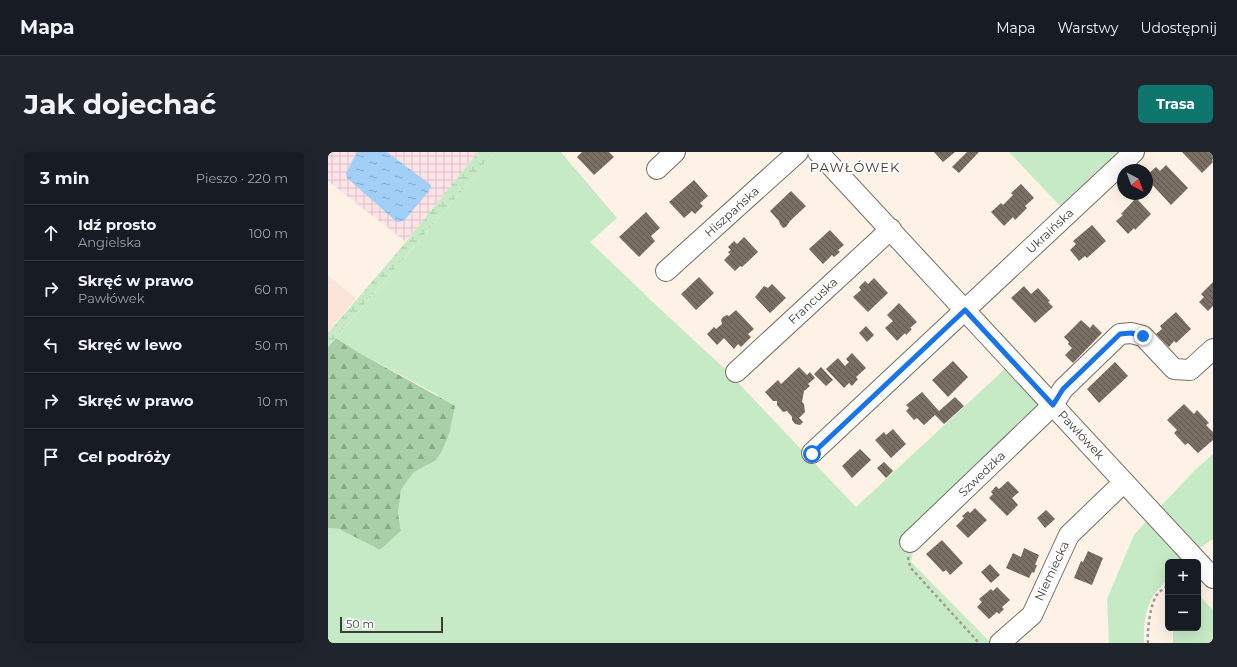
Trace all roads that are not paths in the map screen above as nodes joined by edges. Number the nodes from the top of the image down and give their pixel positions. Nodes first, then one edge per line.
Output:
1 (675, 152) edge
2 (798, 152) edge
3 (818, 152) edge
4 (1134, 152) edge
5 (657, 169) dead end
6 (891, 229) junction
7 (666, 272) dead end
8 (965, 310) junction
9 (1213, 349) edge
10 (736, 372) dead end
11 (1053, 405) junction
12 (812, 454) dead end
13 (1124, 482) junction
14 (910, 542) road end
15 (1213, 578) edge
16 (1000, 643) edge

1 - 5 street
2 - 7 street, Hiszpańska
3 - 6 street, Pawłówek
4 - 8 street, Ukraińska
6 - 8 street, Pawłówek
6 - 10 street, Francuska
8 - 11 street, Pawłówek
8 - 12 street, Ukraińska
9 - 11 street, Szwedzka
11 - 13 street, Pawłówek
11 - 14 street, Szwedzka
13 - 15 street, Pawłówek
13 - 16 street, Niemiecka

